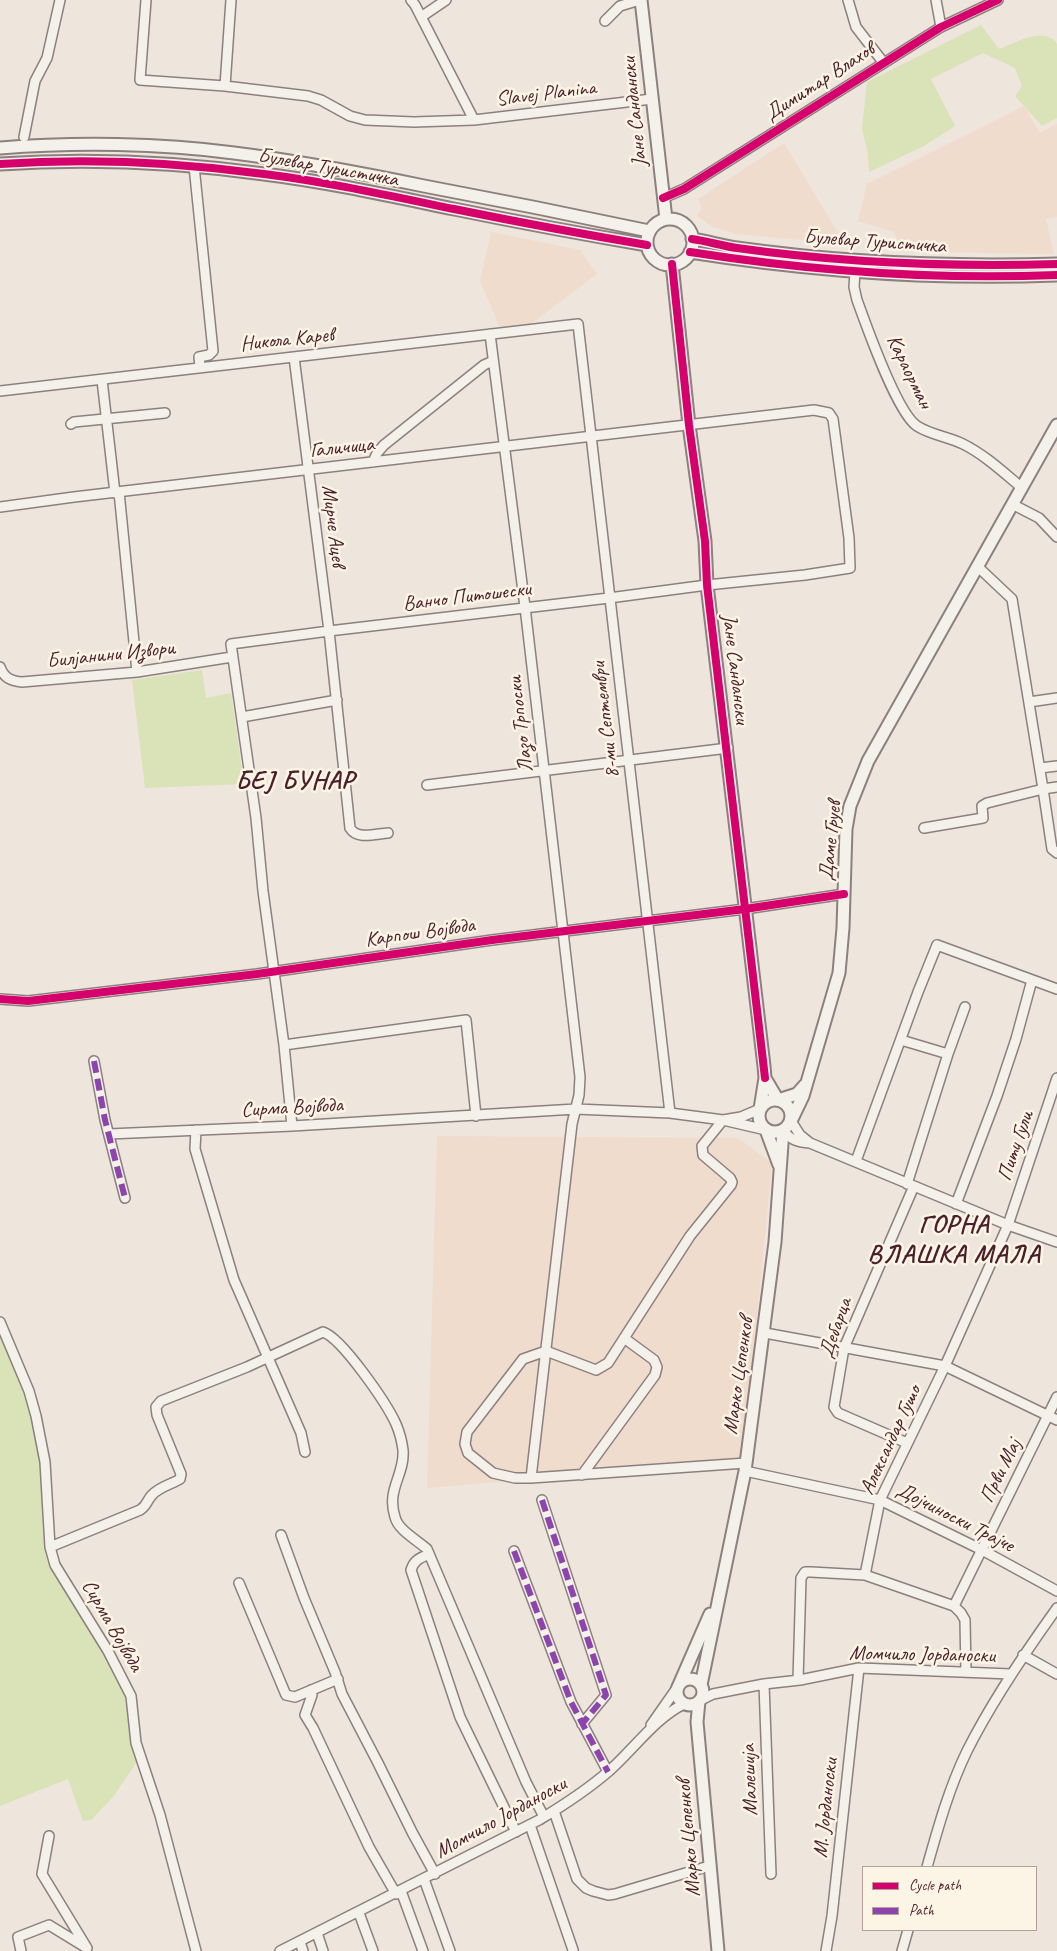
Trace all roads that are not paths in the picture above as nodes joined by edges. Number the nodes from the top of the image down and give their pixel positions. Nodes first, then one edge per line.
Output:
1 (60, 0) edge
2 (146, 0) edge
3 (231, 0) edge
4 (411, 0) edge
5 (446, 0) edge
6 (641, 0) edge
7 (848, 0) edge
8 (936, 0) edge
9 (998, 0) edge
10 (618, 3) edge
11 (421, 16) junction
12 (605, 20) dead end
13 (941, 27) junction
14 (883, 62) junction
15 (225, 86) junction
16 (652, 99) junction
17 (474, 120) junction
18 (24, 137) dead end
19 (0, 148) edge
20 (0, 164) edge
21 (194, 166) junction
22 (663, 198) junction
23 (666, 219) junction
24 (650, 231) junction
25 (692, 239) junction
26 (647, 245) junction
27 (690, 252) junction
28 (672, 264) junction
29 (1057, 264) edge
30 (855, 272) junction
31 (1057, 276) edge
32 (578, 324) joint
33 (490, 334) junction
34 (294, 357) junction
35 (493, 361) junction
36 (200, 368) junction
37 (102, 380) junction
38 (0, 391) edge
39 (165, 413) dead end
40 (107, 419) junction
41 (71, 424) dead end
42 (689, 425) junction
43 (1057, 425) edge
44 (590, 437) junction
45 (505, 447) junction
46 (373, 462) junction
47 (308, 469) junction
48 (1021, 487) junction
49 (117, 493) junction
50 (1012, 504) junction
51 (0, 507) edge
52 (1057, 537) edge
53 (977, 566) junction
54 (707, 585) junction
55 (609, 598) junction
56 (525, 607) junction
57 (329, 631) junction
58 (232, 657) junction
59 (0, 667) edge
60 (137, 672) junction
61 (1057, 698) edge
62 (337, 700) junction
63 (1029, 702) junction
64 (242, 717) junction
65 (728, 748) junction
66 (629, 759) junction
67 (1057, 766) edge
68 (1040, 768) junction
69 (544, 770) junction
70 (427, 785) dead end
71 (1057, 787) edge
72 (1043, 789) junction
73 (924, 828) dead end
74 (388, 833) dead end
75 (1057, 853) edge
76 (844, 894) junction
77 (745, 909) junction
78 (647, 921) junction
79 (563, 931) junction
80 (273, 971) junction
81 (1032, 980) junction
82 (1057, 989) edge
83 (0, 999) edge
84 (965, 1007) dead end
85 (901, 1040) junction
86 (284, 1045) junction
87 (948, 1054) junction
88 (94, 1061) dead end
89 (765, 1078) junction
90 (1057, 1078) edge
91 (805, 1085) junction
92 (778, 1100) junction
93 (576, 1109) junction
94 (760, 1109) junction
95 (670, 1113) junction
96 (476, 1116) junction
97 (724, 1120) junction
98 (292, 1126) junction
99 (787, 1126) junction
100 (196, 1130) junction
101 (766, 1130) junction
102 (109, 1134) junction
103 (800, 1142) junction
104 (810, 1143) junction
105 (782, 1152) junction
106 (856, 1162) junction
107 (780, 1166) junction
108 (910, 1185) junction
109 (126, 1198) dead end
110 (956, 1204) junction
111 (1008, 1225) junction
112 (1057, 1242) edge
113 (0, 1322) edge
114 (765, 1333) junction
115 (624, 1338) junction
116 (844, 1348) junction
117 (546, 1351) junction
118 (268, 1356) junction
119 (945, 1366) junction
120 (1057, 1398) edge
121 (1048, 1416) junction
122 (1057, 1420) edge
123 (907, 1443) junction
124 (305, 1452) dead end
125 (746, 1467) junction
126 (582, 1475) junction
127 (531, 1478) junction
128 (542, 1500) dead end
129 (880, 1500) junction
130 (281, 1535) dead end
131 (50, 1547) junction
132 (982, 1550) junction
133 (514, 1551) dead end
134 (429, 1554) junction
135 (865, 1576) junction
136 (239, 1583) dead end
137 (720, 1589) junction
138 (1057, 1591) edge
139 (954, 1606) junction
140 (1057, 1608) edge
141 (1023, 1655) junction
142 (859, 1668) junction
143 (966, 1672) junction
144 (1011, 1674) junction
145 (1057, 1674) edge
146 (338, 1679) junction
147 (798, 1680) junction
148 (764, 1684) junction
149 (679, 1685) junction
150 (311, 1690) junction
151 (706, 1690) junction
152 (700, 1701) junction
153 (686, 1705) junction
154 (697, 1722) junction
155 (582, 1724) junction
156 (646, 1734) junction
157 (608, 1772) junction
158 (554, 1811) junction
159 (544, 1817) junction
160 (530, 1825) junction
161 (516, 1832) junction
162 (49, 1836) dead end
163 (709, 1866) junction
164 (927, 1866) edge
165 (435, 1874) junction
166 (771, 1874) dead end
167 (424, 1880) junction
168 (398, 1893) junction
169 (359, 1913) junction
170 (908, 1931) edge
171 (316, 1933) junction
172 (300, 1942) junction
173 (88, 1950) edge
174 (573, 1950) edge
175 (21, 1951) edge
176 (196, 1951) edge
177 (280, 1951) edge
178 (303, 1951) edge
179 (323, 1951) edge
180 (373, 1951) edge
181 (422, 1951) edge
182 (450, 1951) edge
183 (718, 1951) edge
184 (826, 1951) edge
185 (902, 1951) edge

1 - 18 street
2 - 15 street, Slavej Planina
3 - 15 street
4 - 11 street
5 - 11 street
6 - 10 street
6 - 16 street, Јане Сандански
7 - 14 street
8 - 13 street
9 - 13 street, Димитар Влахов
10 - 12 street
11 - 17 street
13 - 14 street, Димитар Влахов
14 - 22 street, Димитар Влахов
15 - 17 street, Slavej Planina
16 - 17 street, Slavej Planina
16 - 22 street, Јане Сандански
19 - 24 street, Булевар Туристичка
20 - 21 street, Булевар Туристичка
21 - 26 street, Булевар Туристичка
21 - 36 street
22 - 23 street, Јане Сандански
23 - 24 street
23 - 25 street
24 - 26 street
25 - 27 street
25 - 29 street, Булевар Туристичка
26 - 28 street
27 - 28 street
27 - 30 street, Булевар Туристичка
28 - 42 street, Јане Сандански
30 - 31 street, Булевар Туристичка
30 - 48 street, Караорман
32 - 33 street, Никола Карев
32 - 44 street, 8-ми Септември
33 - 34 street, Никола Карев
33 - 35 street, Лазо Трпоски
34 - 36 street, Никола Карев
34 - 47 street, Мирче Ацев
35 - 45 street, Лазо Трпоски
35 - 46 street
36 - 37 street, Никола Карев
37 - 38 street, Никола Карев
37 - 40 street
39 - 40 street
40 - 41 street
40 - 49 street
42 - 44 street, Галичица
42 - 54 street, Јане Сандански
42 - 54 street, Јане Сандански
43 - 48 street, Даме Груев
44 - 45 street, Галичица
44 - 55 street, 8-ми Септември
45 - 46 street, Галичица
45 - 56 street, Лазо Трпоски
46 - 47 street, Галичица
47 - 49 street, Галичица
47 - 57 street, Мирче Ацев
48 - 50 street, Даме Груев
49 - 51 street, Галичица
49 - 60 street
50 - 52 street
50 - 53 street, Даме Груев
53 - 63 street
53 - 76 street, Даме Груев
54 - 55 street, Ванчо Питошески
54 - 65 street, Јане Сандански
55 - 56 street, Ванчо Питошески
55 - 66 street, 8-ми Септември
56 - 57 street, Ванчо Питошески
56 - 69 street, Лазо Трпоски
57 - 58 street, Ванчо Питошески
57 - 62 street, Мирче Ацев
58 - 60 street, Билјанини Извори
58 - 64 street
59 - 60 street, Билјанини Извори
61 - 63 street
62 - 64 street
62 - 74 street, Мирче Ацев
63 - 68 street
64 - 80 street
65 - 66 street
65 - 77 street, Јане Сандански
66 - 69 street
66 - 78 street, 8-ми Септември
67 - 68 street
68 - 72 street
69 - 70 street
69 - 79 street, Лазо Трпоски
71 - 72 street
72 - 73 street
72 - 75 street
76 - 77 street, Карпош Војвода
76 - 91 street, Даме Груев
77 - 78 street, Карпош Војвода
77 - 89 street, Јане Сандански
78 - 79 street, Карпош Војвода
78 - 95 street, 8-ми Септември
79 - 80 street, Карпош Војвода
79 - 93 street, Лазо Трпоски
80 - 83 street, Карпош Војвода
80 - 86 street
81 - 82 street
81 - 85 street
81 - 110 street
84 - 87 street
85 - 87 street
85 - 106 street
86 - 96 street
86 - 98 street
87 - 108 street
88 - 102 street
89 - 92 street, Јане Сандански
89 - 94 street, Јане Сандански
90 - 111 street, Питу Гули
91 - 92 street
91 - 99 street, Даме Груев
92 - 94 street
92 - 99 street
93 - 95 street, Сирма Војвода
93 - 96 street, Сирма Војвода
93 - 117 street, Лазо Трпоски
94 - 97 street
94 - 101 street
95 - 97 street, Сирма Војвода
96 - 98 street, Сирма Војвода
97 - 101 street, Сирма Војвода
97 - 115 street
98 - 100 street, Сирма Војвода
99 - 101 street
99 - 103 street
99 - 104 street
99 - 105 street
100 - 102 street, Сирма Војвода
100 - 118 street
101 - 107 street
102 - 109 street
103 - 104 street
103 - 105 street
104 - 106 street
105 - 107 street
106 - 108 street
107 - 114 street, Марко Цепенков
108 - 110 street
108 - 116 street, Дебарца
110 - 111 street
111 - 112 street
111 - 119 street, Александар Гушо
113 - 131 street, Сирма Војвода
114 - 116 street
114 - 125 street, Марко Цепенков
115 - 117 street
115 - 126 street
116 - 119 street
116 - 123 street, Дебарца
117 - 127 street, Лазо Трпоски
117 - 127 street, Дојчиноски Трајче
118 - 124 street
118 - 131 street
118 - 134 street
119 - 121 street
119 - 123 street, Александар Гушо
120 - 121 street, Први Мај
121 - 122 street
121 - 132 street, Први Мај
123 - 129 street, Александар Гушо
125 - 126 street, Дојчиноски Трајче
125 - 129 street, Дојчиноски Трајче
125 - 137 street, Марко Цепенков
126 - 127 street, Дојчиноски Трајче
128 - 155 street
129 - 132 street, Дојчиноски Трајче
129 - 135 street, Александар Гушо
130 - 146 street
131 - 176 street, Сирма Војвода
132 - 138 street, Дојчиноски Трајче
132 - 139 street, Први Мај
133 - 155 street
134 - 159 street
134 - 161 street
135 - 139 street
135 - 147 street
136 - 150 street
137 - 149 street
137 - 151 street
139 - 143 street
140 - 141 street
141 - 144 street
141 - 145 street
142 - 143 street, Момчило Јорданоски
142 - 147 street, Момчило Јорданоски
142 - 184 street, М. Јорданоски
143 - 144 street, Момчило Јорданоски
144 - 164 street
146 - 150 street
146 - 165 street
147 - 148 street, Момчило Јорданоски
148 - 151 street, Момчило Јорданоски
148 - 166 street, Малешија
149 - 151 street
149 - 153 street
149 - 156 street
150 - 168 street
151 - 152 street
152 - 153 street
152 - 154 street
153 - 154 street
153 - 156 street
154 - 163 street, Марко Цепенков
155 - 157 street
156 - 157 street, Момчило Јорданоски
157 - 158 street, Момчило Јорданоски
158 - 159 street, Момчило Јорданоски
158 - 163 street
159 - 160 street, Момчило Јорданоски
160 - 161 street, Момчило Јорданоски
160 - 174 street
161 - 165 street, Момчило Јорданоски
162 - 173 street
163 - 183 street, Марко Цепенков
165 - 167 street, Момчило Јорданоски
167 - 168 street, Момчило Јорданоски
167 - 182 street
168 - 169 street, Момчило Јорданоски
168 - 181 street
169 - 171 street, Момчило Јорданоски
169 - 180 street
170 - 185 street
171 - 172 street, Момчило Јорданоски
171 - 179 street
172 - 177 street, Момчило Јорданоски
172 - 178 street
173 - 175 street

